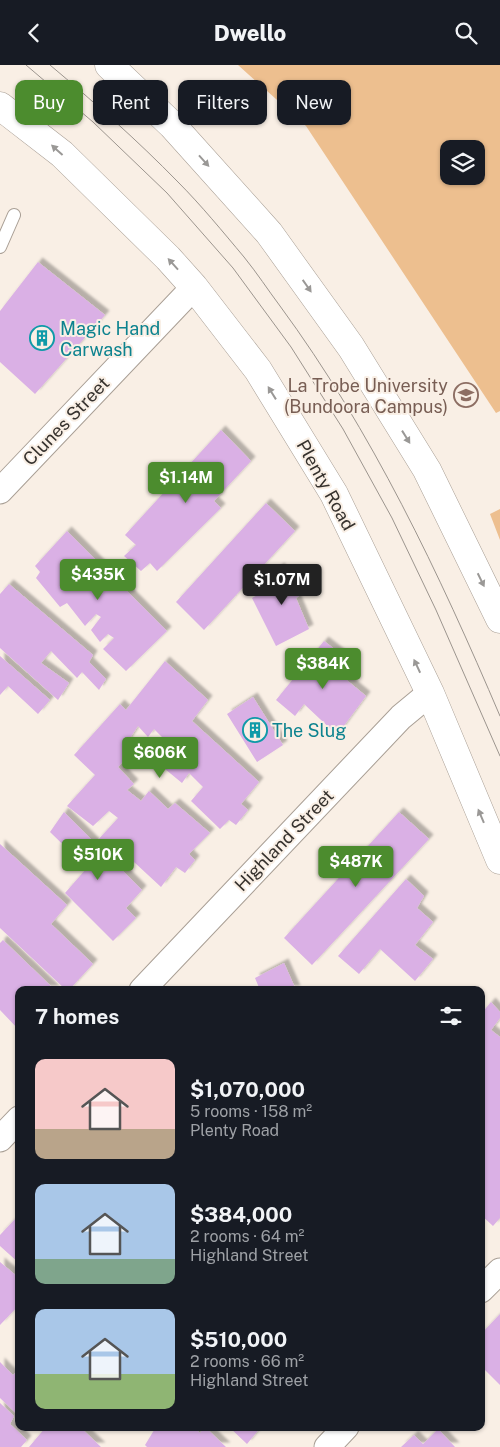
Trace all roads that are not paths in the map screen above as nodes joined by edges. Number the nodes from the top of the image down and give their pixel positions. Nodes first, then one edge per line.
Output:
1 (109, 65) edge
2 (0, 106) edge
3 (0, 232) edge
4 (0, 247) edge
5 (194, 287) junction
6 (0, 491) edge
7 (500, 619) edge
8 (430, 693) junction
9 (500, 860) edge
10 (146, 986) edge
11 (15, 1123) edge
12 (0, 1139) edge
13 (500, 1271) edge
14 (485, 1286) edge
15 (342, 1431) edge
16 (327, 1447) edge

1 -> 7 highway
5 -> 2 highway, Plenty Road
3 - 4 lane
5 - 6 street, Clunes Street
8 -> 5 highway, Plenty Road
9 -> 8 highway, Plenty Road
8 - 10 street, Highland Street
11 - 12 street
13 - 14 street
15 - 16 street

